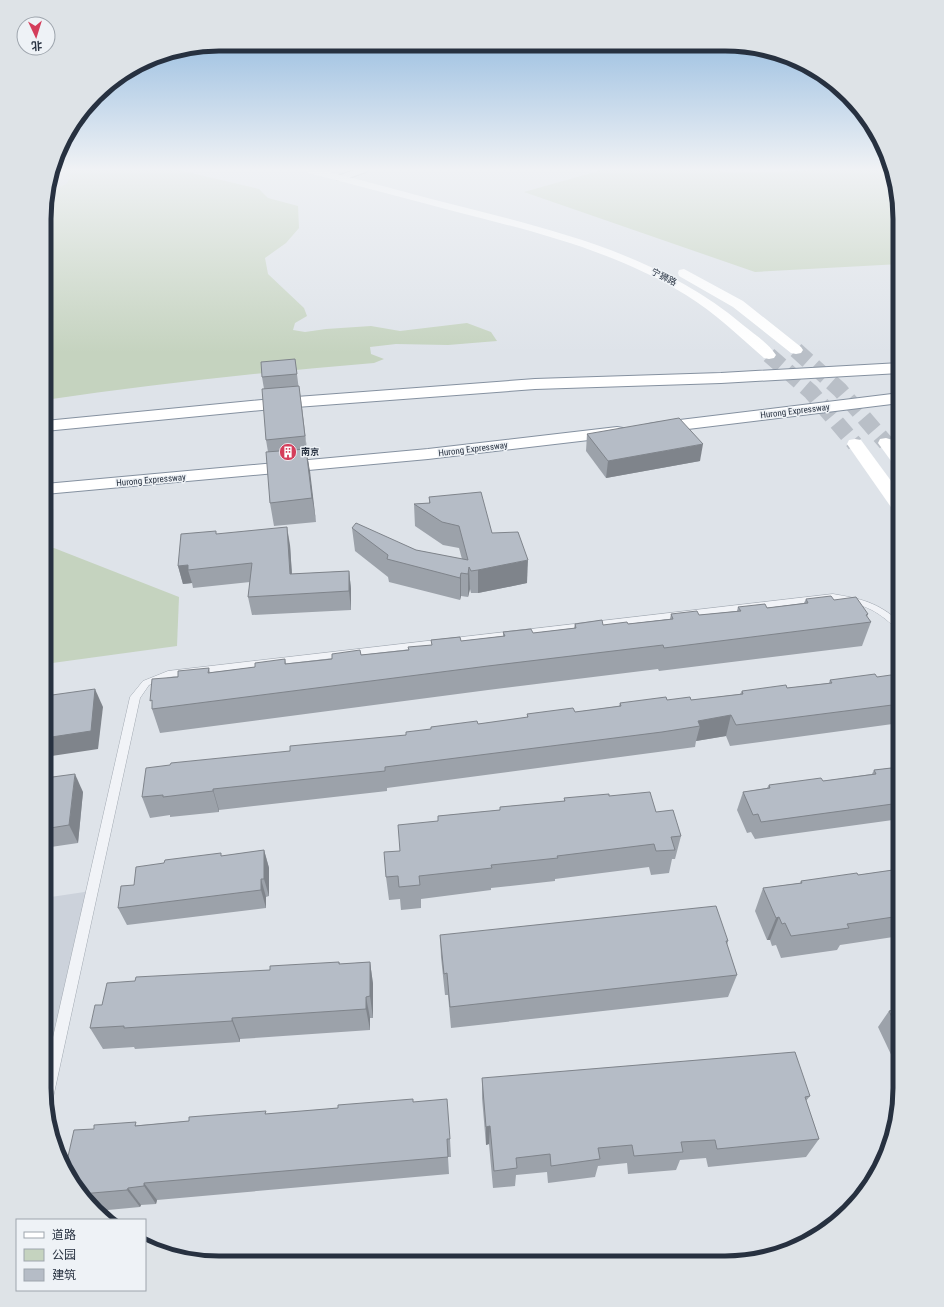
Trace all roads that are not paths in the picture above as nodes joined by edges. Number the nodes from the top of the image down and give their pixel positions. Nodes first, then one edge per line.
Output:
1 (547, 231) edge
2 (583, 231) edge
3 (590, 233) dead end
4 (671, 266) dead end
5 (796, 350) tunnel mouth
6 (769, 355) tunnel mouth
7 (893, 368) edge
8 (893, 399) edge
9 (51, 425) edge
10 (886, 443) tunnel mouth
11 (856, 444) tunnel mouth
12 (893, 452) edge
13 (51, 488) edge
14 (893, 496) edge
15 (893, 621) edge
16 (51, 1075) edge

1 - 6 main road, 宁狮路
2 - 3 main road
4 - 5 main road, 宁狮路
7 - 9 main road
8 - 13 main road, Hurong Expressway
10 - 12 main road
11 - 14 main road
15 - 16 lane

